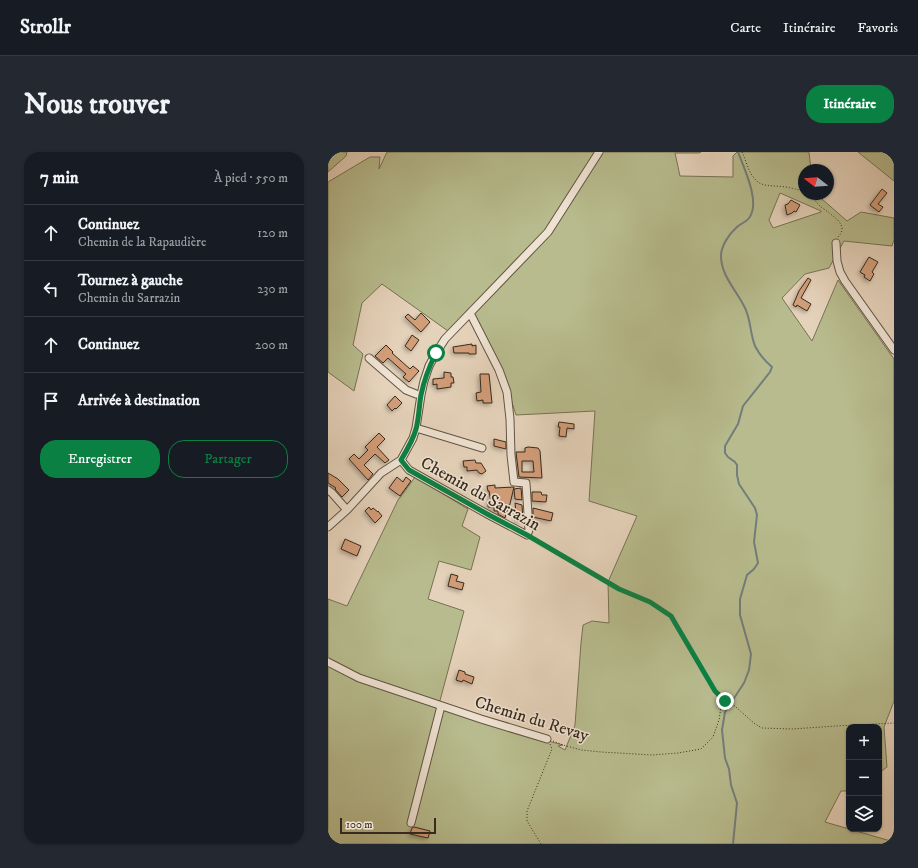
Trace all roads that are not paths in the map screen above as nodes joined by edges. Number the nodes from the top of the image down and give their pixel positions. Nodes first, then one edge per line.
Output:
1 (599, 152) edge
2 (836, 244) road end
3 (470, 313) junction
4 (894, 350) edge
5 (369, 358) dead end
6 (390, 370) dead end
7 (418, 394) junction
8 (416, 428) junction
9 (482, 448) dead end
10 (401, 460) junction
11 (328, 490) edge
12 (347, 510) junction
13 (328, 527) edge
14 (328, 662) edge
15 (441, 706) junction
16 (547, 738) road end
17 (410, 824) dead end

1 - 3 street
2 - 4 street
3 - 7 street
3 - 10 street, Chemin du Sarrazin
5 - 7 street
6 - 7 street
7 - 8 street
8 - 9 street
8 - 10 street
10 - 12 street
11 - 12 street
12 - 13 street
14 - 15 street, Chemin du Revay
15 - 16 street, Chemin du Revay
15 - 17 street

